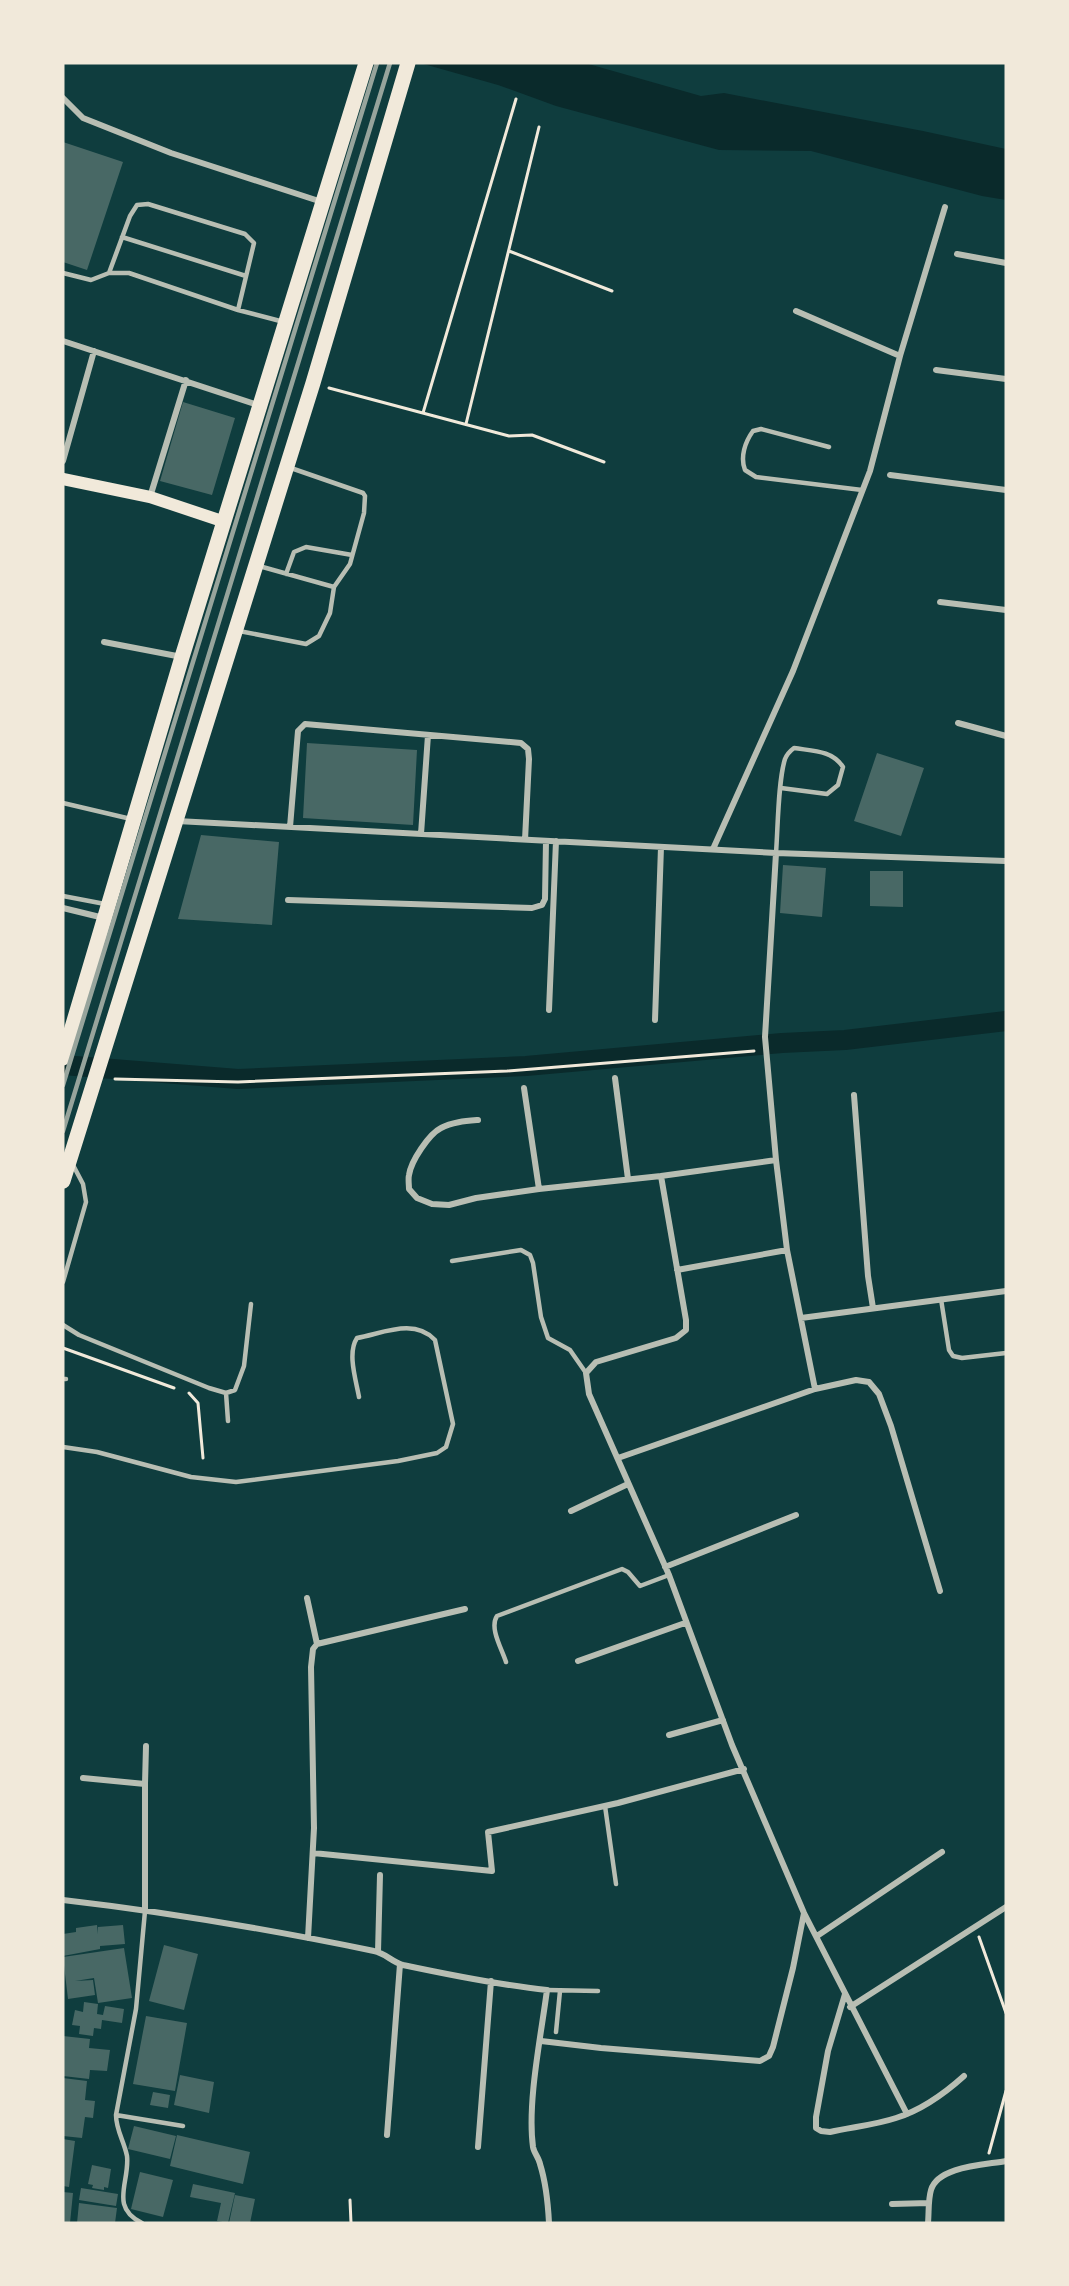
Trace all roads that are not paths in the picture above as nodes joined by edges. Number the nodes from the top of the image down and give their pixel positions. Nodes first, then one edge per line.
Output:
1 (366, 63) edge
2 (408, 63) edge
3 (63, 98) edge
4 (323, 202) junction
5 (945, 207) dead end
6 (122, 237) junction
7 (957, 254) dead end
8 (1006, 264) edge
9 (63, 273) edge
10 (109, 273) junction
11 (246, 276) junction
12 (237, 310) junction
13 (796, 311) dead end
14 (287, 323) junction
15 (63, 341) edge
16 (94, 351) junction
17 (900, 356) junction
18 (936, 370) dead end
19 (1006, 379) edge
20 (186, 380) junction
21 (261, 406) junction
22 (829, 447) dead end
23 (63, 461) edge
24 (286, 467) junction
25 (890, 475) dead end
26 (63, 479) edge
27 (862, 490) junction
28 (1006, 490) edge
29 (150, 497) junction
30 (225, 522) junction
31 (352, 555) junction
32 (256, 566) junction
33 (286, 574) junction
34 (334, 587) junction
35 (940, 602) dead end
36 (1006, 610) edge
37 (234, 630) junction
38 (104, 642) dead end
39 (182, 657) junction
40 (958, 723) dead end
41 (428, 735) junction
42 (1006, 736) edge
43 (781, 788) junction
44 (63, 802) edge
45 (133, 820) junction
46 (175, 821) junction
47 (290, 827) junction
48 (421, 834) junction
49 (525, 840) junction
50 (546, 841) junction
51 (556, 841) junction
52 (661, 847) junction
53 (713, 849) junction
54 (776, 853) junction
55 (1006, 861) edge
56 (63, 896) edge
57 (288, 900) dead end
58 (63, 908) edge
59 (106, 912) junction
60 (549, 1010) dead end
61 (655, 1020) dead end
62 (63, 1058) edge
63 (615, 1078) dead end
64 (524, 1088) dead end
65 (854, 1095) dead end
66 (478, 1120) dead end
67 (70, 1160) junction
68 (776, 1160) junction
69 (661, 1176) junction
70 (628, 1179) junction
71 (63, 1181) edge
72 (539, 1189) junction
73 (787, 1250) junction
74 (452, 1261) dead end
75 (677, 1270) junction
76 (63, 1282) edge
77 (1006, 1291) edge
78 (941, 1299) junction
79 (251, 1304) dead end
80 (873, 1308) junction
81 (801, 1318) junction
82 (63, 1325) edge
83 (1006, 1353) edge
84 (586, 1373) junction
85 (815, 1389) junction
86 (226, 1393) junction
87 (359, 1397) dead end
88 (228, 1421) dead end
89 (63, 1447) edge
90 (618, 1458) junction
91 (628, 1484) junction
92 (571, 1510) dead end
93 (796, 1515) dead end
94 (665, 1567) junction
95 (669, 1575) junction
96 (940, 1591) dead end
97 (307, 1598) dead end
98 (465, 1609) dead end
99 (686, 1623) junction
100 (317, 1644) junction
101 (579, 1661) dead end
102 (506, 1662) dead end
103 (723, 1720) junction
104 (669, 1735) dead end
105 (146, 1746) dead end
106 (744, 1769) junction
107 (83, 1778) dead end
108 (145, 1784) junction
109 (605, 1806) junction
110 (942, 1852) dead end
111 (313, 1853) junction
112 (380, 1875) dead end
113 (616, 1884) dead end
114 (63, 1900) edge
115 (1006, 1907) edge
116 (145, 1911) junction
117 (804, 1913) junction
118 (817, 1936) junction
119 (308, 1938) junction
120 (378, 1952) junction
121 (400, 1964) junction
122 (491, 1981) junction
123 (547, 1990) junction
124 (560, 1991) junction
125 (598, 1991) dead end
126 (845, 1993) junction
127 (850, 2007) junction
128 (556, 2032) dead end
129 (541, 2041) junction
130 (964, 2076) dead end
131 (908, 2114) junction
132 (116, 2115) junction
133 (183, 2126) dead end
134 (387, 2134) dead end
135 (478, 2147) dead end
136 (1006, 2161) edge
137 (892, 2204) dead end
138 (929, 2204) junction
139 (142, 2223) edge
140 (549, 2223) edge
141 (928, 2223) edge

1 - 4 main road
2 - 24 main road
3 - 4 street
4 - 14 main road
5 - 17 street
6 - 10 lane
6 - 11 lane
6 - 11 lane
7 - 8 street
9 - 10 lane
10 - 12 lane
11 - 12 lane
12 - 14 lane
13 - 17 street
14 - 21 main road
15 - 16 street
16 - 20 street
16 - 23 street
17 - 27 street
18 - 19 street
20 - 21 street
20 - 29 street
21 - 30 main road
22 - 27 lane
24 - 31 lane
24 - 32 main road
25 - 28 street
26 - 29 main road
27 - 53 street
29 - 30 main road
30 - 39 main road
31 - 33 lane
31 - 34 lane
32 - 33 lane
32 - 37 main road
33 - 34 lane
34 - 37 lane
35 - 36 street
37 - 46 main road
38 - 39 street
39 - 45 main road
40 - 42 street
41 - 47 street
41 - 48 street
41 - 49 street
43 - 43 lane
43 - 54 lane
44 - 45 lane
45 - 59 main road
46 - 47 street
46 - 67 main road
47 - 48 street
48 - 49 street
49 - 50 street
50 - 51 street
50 - 57 street
51 - 52 street
51 - 60 street
52 - 53 street
52 - 61 street
53 - 54 street
54 - 55 street
54 - 68 street
56 - 59 lane
58 - 59 street
59 - 62 main road
63 - 70 street
64 - 72 street
65 - 80 street
66 - 72 street
67 - 71 main road
67 - 76 lane
68 - 69 street
68 - 73 street
69 - 70 street
69 - 75 street
70 - 72 street
73 - 75 street
73 - 81 street
74 - 84 lane
75 - 84 street
77 - 78 street
78 - 80 street
78 - 83 lane
79 - 86 lane
80 - 81 street
81 - 85 street
82 - 86 lane
84 - 90 street
85 - 90 street
85 - 96 street
86 - 88 lane
87 - 89 lane
90 - 91 street
91 - 92 street
91 - 94 street
93 - 94 street
94 - 95 street
95 - 99 street
95 - 102 lane
97 - 100 street
98 - 100 street
99 - 101 street
99 - 103 street
100 - 111 street
103 - 104 street
103 - 106 street
105 - 108 street
106 - 109 street
106 - 117 street
107 - 108 street
108 - 116 street
109 - 111 street
109 - 113 lane
110 - 118 street
111 - 119 street
112 - 120 street
114 - 116 street
115 - 127 street
116 - 119 street
116 - 132 lane
117 - 118 street
117 - 129 street
118 - 126 street
119 - 120 street
120 - 121 street
121 - 122 street
121 - 134 street
122 - 123 street
122 - 135 street
123 - 124 lane
123 - 129 street
124 - 125 lane
124 - 128 lane
126 - 127 street
126 - 131 street
127 - 131 street
129 - 140 street
130 - 131 street
132 - 133 lane
132 - 139 lane
136 - 138 street
137 - 138 street
138 - 141 street

